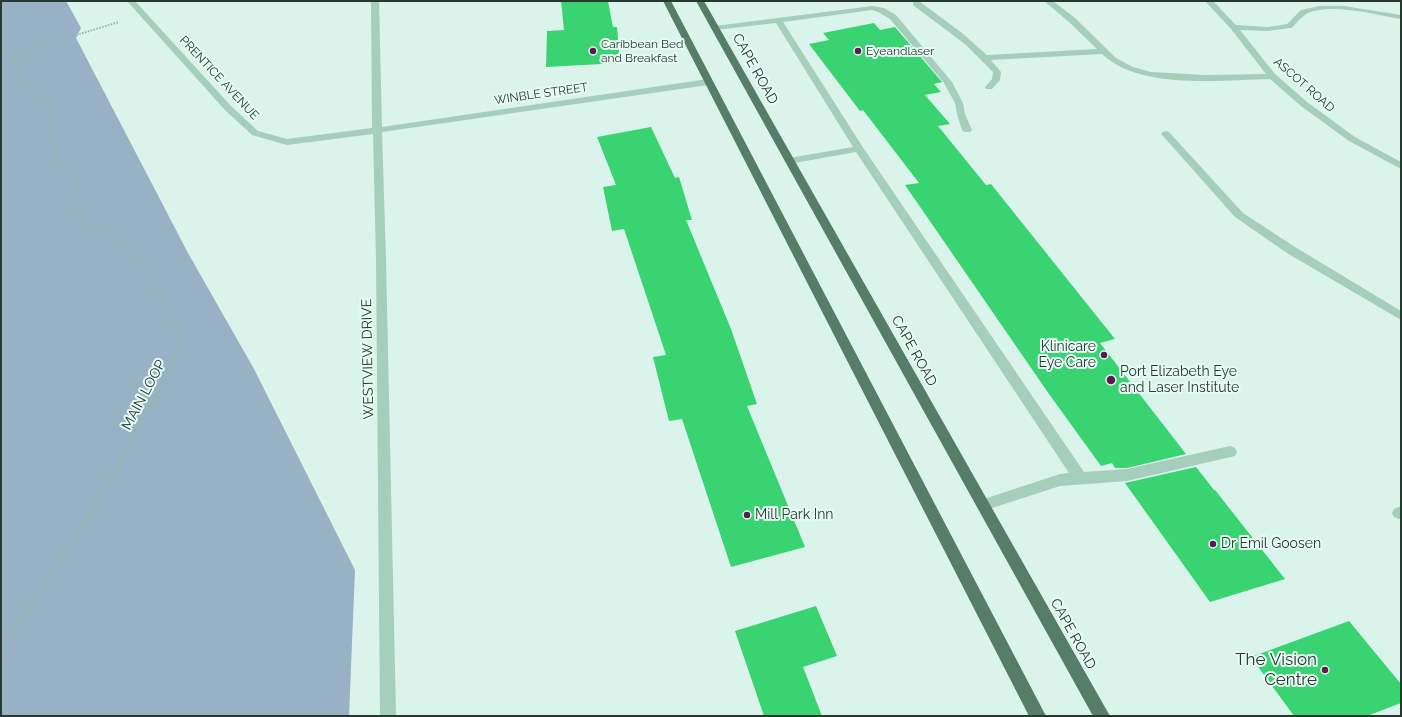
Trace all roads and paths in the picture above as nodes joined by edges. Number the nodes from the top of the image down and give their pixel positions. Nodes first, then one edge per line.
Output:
1 (131, 1) edge
2 (375, 1) edge
3 (667, 1) edge
4 (700, 1) edge
5 (1048, 1) edge
6 (1209, 1) edge
7 (916, 3) dead end
8 (1322, 4) edge
9 (144, 16) junction
10 (1401, 17) edge
11 (778, 20) junction
12 (1234, 27) junction
13 (715, 28) junction
14 (1, 45) edge
15 (1104, 51) junction
16 (986, 58) junction
17 (12, 60) junction
18 (1272, 76) junction
19 (708, 82) junction
20 (989, 87) dead end
21 (376, 130) junction
22 (967, 130) dead end
23 (1166, 134) dead end
24 (859, 149) junction
25 (789, 161) junction
26 (1401, 166) edge
27 (1401, 316) edge
28 (1230, 452) dead end
29 (1080, 478) junction
30 (983, 505) junction
31 (1, 653) edge
32 (388, 716) edge
33 (1038, 716) edge
34 (1102, 716) edge

1 - 9 street, PRENTICE AVENUE
2 - 21 street, WESTVIEW DRIVE
3 - 19 main road
4 - 13 main road, CAPE ROAD
5 - 15 street
6 - 12 street, ASCOT ROAD
7 - 16 street
8 - 10 street
8 - 12 street
9 - 17 path
9 - 21 street, PRENTICE AVENUE
11 - 13 street
11 - 22 street
11 - 24 street
12 - 18 street, ASCOT ROAD
13 - 25 main road, CAPE ROAD
14 - 17 path, MAIN LOOP
15 - 16 street
15 - 18 street
16 - 20 street
17 - 31 path, MAIN LOOP
18 - 26 street, ASCOT ROAD
19 - 21 street, WINBLE STREET
19 - 33 main road
21 - 32 street, WESTVIEW DRIVE
23 - 27 street
24 - 25 street
24 - 29 street
25 - 30 main road, CAPE ROAD
28 - 29 street
29 - 30 street
30 - 34 main road, CAPE ROAD

